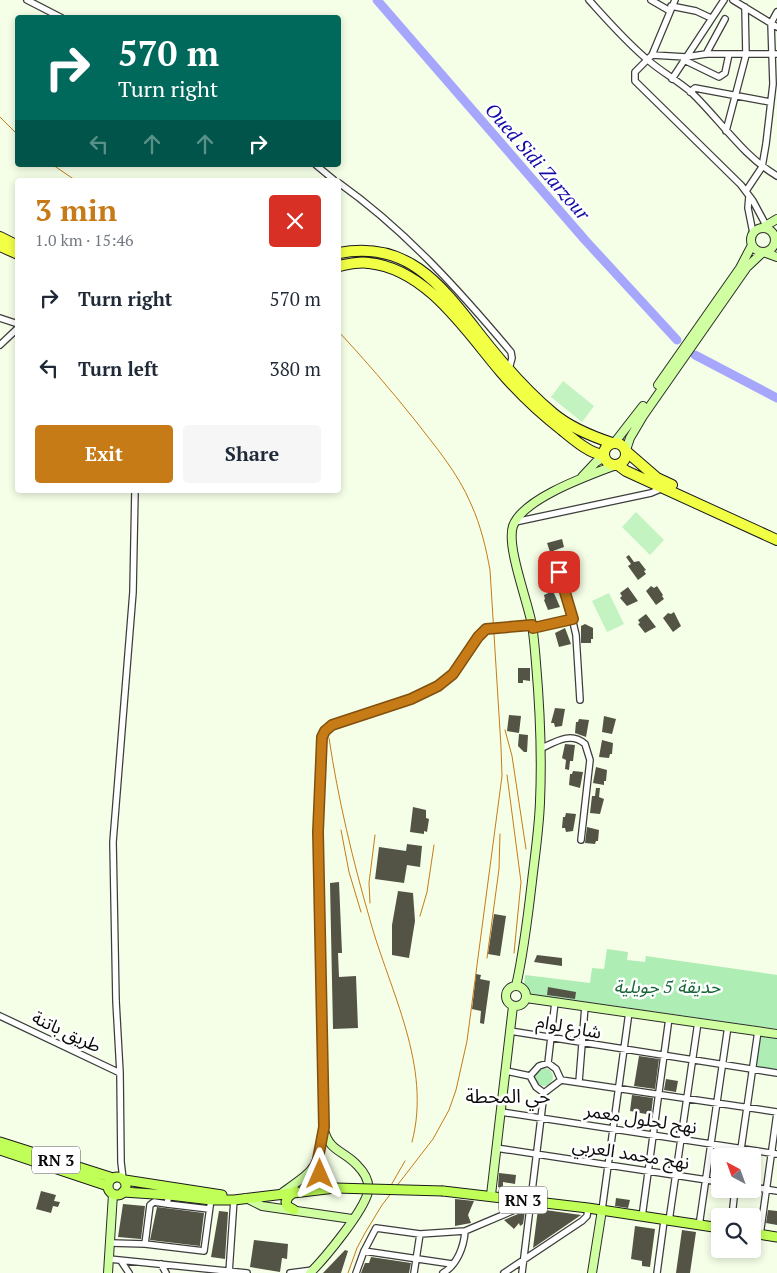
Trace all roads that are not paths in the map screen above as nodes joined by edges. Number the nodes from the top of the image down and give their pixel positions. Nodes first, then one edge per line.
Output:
1 (28, 0) edge
2 (589, 0) edge
3 (650, 0) edge
4 (675, 0) edge
5 (724, 0) edge
6 (733, 0) edge
7 (745, 7) junction
8 (671, 8) junction
9 (777, 12) edge
10 (56, 15) edge
11 (711, 18) junction
12 (724, 18) dead end
13 (771, 23) junction
14 (777, 27) edge
15 (706, 54) junction
16 (728, 54) junction
17 (775, 54) edge
18 (746, 55) junction
19 (650, 58) junction
20 (685, 59) junction
21 (672, 79) junction
22 (775, 84) edge
23 (690, 92) junction
24 (736, 96) junction
25 (770, 102) junction
26 (770, 116) junction
27 (777, 117) edge
28 (726, 130) junction
29 (318, 167) edge
30 (762, 167) junction
31 (777, 176) edge
32 (332, 178) edge
33 (341, 185) edge
34 (748, 193) junction
35 (777, 220) edge
36 (770, 232) edge
37 (753, 233) junction
38 (0, 237) edge
39 (15, 244) edge
40 (752, 245) junction
41 (0, 246) edge
42 (15, 253) edge
43 (341, 253) edge
44 (764, 253) junction
45 (777, 257) edge
46 (341, 266) edge
47 (0, 318) edge
48 (15, 325) edge
49 (15, 329) edge
50 (0, 345) edge
51 (509, 369) junction
52 (614, 443) junction
53 (626, 451) junction
54 (604, 456) junction
55 (617, 465) junction
56 (581, 478) junction
57 (663, 488) junction
58 (135, 493) edge
59 (536, 503) junction
60 (539, 517) junction
61 (515, 522) junction
62 (777, 533) edge
63 (777, 540) edge
64 (554, 557) dead end
65 (573, 619) junction
66 (532, 627) junction
67 (580, 700) dead end
68 (540, 749) junction
69 (581, 840) dead end
70 (516, 986) junction
71 (526, 998) junction
72 (555, 1002) junction
73 (513, 1006) junction
74 (586, 1006) junction
75 (629, 1012) junction
76 (0, 1016) edge
77 (669, 1018) junction
78 (698, 1022) junction
79 (728, 1026) junction
80 (510, 1031) junction
81 (758, 1031) junction
82 (777, 1034) edge
83 (551, 1038) junction
84 (582, 1043) junction
85 (624, 1050) junction
86 (665, 1057) junction
87 (693, 1061) junction
88 (548, 1063) junction
89 (722, 1065) junction
90 (752, 1069) junction
91 (506, 1071) junction
92 (120, 1073) junction
93 (777, 1073) edge
94 (530, 1076) junction
95 (561, 1080) junction
96 (579, 1082) junction
97 (618, 1088) junction
98 (544, 1092) junction
99 (659, 1095) junction
100 (688, 1099) junction
101 (717, 1104) junction
102 (746, 1108) junction
103 (501, 1112) junction
104 (777, 1113) edge
105 (539, 1117) junction
106 (324, 1127) junction
107 (613, 1128) junction
108 (653, 1135) junction
109 (682, 1140) junction
110 (0, 1142) edge
111 (712, 1144) junction
112 (496, 1148) junction
113 (742, 1148) joint
114 (0, 1150) edge
115 (337, 1151) junction
116 (761, 1151) edge
117 (774, 1153) edge
118 (537, 1154) junction
119 (41, 1159) junction
120 (318, 1160) junction
121 (608, 1165) junction
122 (647, 1171) junction
123 (676, 1176) junction
124 (706, 1180) junction
125 (711, 1181) edge
126 (118, 1185) junction
127 (335, 1188) junction
128 (761, 1188) edge
129 (766, 1189) junction
130 (295, 1191) junction
131 (777, 1191) edge
132 (282, 1193) junction
133 (491, 1195) junction
134 (238, 1198) junction
135 (168, 1199) junction
136 (210, 1201) junction
137 (531, 1202) junction
138 (588, 1208) junction
139 (294, 1210) junction
140 (602, 1210) junction
141 (761, 1212) edge
142 (642, 1217) junction
143 (352, 1219) junction
144 (667, 1221) junction
145 (700, 1226) junction
146 (711, 1227) edge
147 (465, 1231) junction
148 (420, 1234) junction
149 (761, 1235) edge
150 (777, 1237) edge
151 (110, 1243) junction
152 (145, 1244) junction
153 (364, 1251) junction
154 (416, 1258) junction
155 (110, 1259) junction
156 (121, 1260) junction
157 (523, 1260) junction
158 (161, 1264) junction
159 (452, 1264) junction
160 (204, 1271) edge
161 (311, 1271) edge
162 (228, 1272) edge
163 (108, 1273) edge
164 (129, 1273) edge
165 (166, 1273) edge
166 (247, 1273) edge
167 (290, 1273) edge
168 (356, 1273) edge
169 (414, 1273) edge
170 (442, 1273) edge
171 (504, 1273) edge
172 (522, 1273) edge
173 (592, 1273) edge
174 (656, 1273) edge

1 - 10 street
2 - 19 street
3 - 8 street
4 - 8 street
5 - 11 street
6 - 7 street
7 - 13 street
7 - 18 street
8 - 11 street
8 - 19 street
9 - 13 street
11 - 20 street
12 - 15 street
13 - 14 street
13 - 17 street
15 - 16 street
15 - 20 street
16 - 18 street
16 - 20 street
17 - 18 street
17 - 22 street
18 - 24 street
19 - 20 street
19 - 21 street
19 - 34 street
20 - 21 street
21 - 23 street
22 - 25 street
23 - 24 street
23 - 28 street
24 - 25 street
24 - 28 street
25 - 26 street
26 - 27 street
26 - 30 street
28 - 30 street
29 - 32 street
30 - 31 street
30 - 34 street
33 - 51 street
34 - 36 street
34 - 37 street
35 - 36 main road
36 - 37 main road
36 - 44 main road
37 - 40 main road
38 - 39 highway
40 - 44 main road
40 - 52 main road
41 - 42 highway
43 - 51 highway
44 - 45 main road
44 - 53 main road
46 - 54 highway
47 - 48 street
49 - 50 street
51 - 52 highway
52 - 53 highway
52 - 54 highway
53 - 55 highway
53 - 62 highway
54 - 55 highway
54 - 56 main road
55 - 56 main road
55 - 57 highway
56 - 59 main road
57 - 60 street
57 - 63 highway
58 - 92 street
59 - 60 street
59 - 61 main road
60 - 61 street
61 - 66 main road
64 - 65 street
65 - 66 street
65 - 67 street
66 - 68 main road
66 - 106 main road
68 - 69 street
68 - 70 main road
70 - 71 main road
70 - 73 main road
71 - 72 main road
71 - 73 main road
72 - 74 main road
72 - 83 street
73 - 80 main road
74 - 75 main road
74 - 84 street
75 - 77 main road
75 - 85 street
76 - 92 street, طريق باتنة
77 - 78 main road
77 - 86 street
78 - 79 main road
78 - 87 street
79 - 81 main road
79 - 89 street
80 - 83 street, شارع لوام
80 - 91 main road
81 - 82 main road
81 - 90 street
83 - 84 street, شارع لوام
83 - 88 street
84 - 85 street, شارع لوام
84 - 96 street
85 - 86 street, شارع لوام
85 - 97 street
86 - 87 street, شارع لوام
86 - 99 street
87 - 89 street, شارع لوام
87 - 100 street
88 - 94 street
88 - 95 street
89 - 90 street, شارع لوام
89 - 101 street
90 - 93 street, شارع لوام
90 - 102 street
91 - 94 street
91 - 103 main road
92 - 126 street
94 - 98 street
95 - 96 street
95 - 98 street
96 - 97 street
97 - 99 street
97 - 107 street
98 - 105 street
99 - 100 street
99 - 108 street
100 - 101 street
100 - 109 street
101 - 102 street
101 - 111 street
102 - 104 street
102 - 113 street
103 - 105 street, نهج لحلول معمر
103 - 112 main road
104 - 117 street
105 - 107 street, نهج لحلول معمر
105 - 118 street
106 - 115 main road
106 - 120 main road
107 - 108 street, نهج لحلول معمر
107 - 121 street
108 - 109 street, نهج لحلول معمر
108 - 122 street
109 - 111 street, نهج لحلول معمر
109 - 123 street
110 - 119 main road, RN 3
111 - 113 street, نهج لحلول معمر
111 - 124 street
112 - 118 street, نهج محمد العربي
112 - 133 main road
114 - 119 main road, RN 3
115 - 120 main road
115 - 143 main road
116 - 117 street, نهج لحلول معمر
117 - 129 street
118 - 121 street, نهج محمد العربي
118 - 137 street
119 - 126 main road, RN 3
120 - 127 main road
120 - 132 main road
121 - 122 street, نهج محمد العربي
121 - 140 street
122 - 123 street, نهج محمد العربي
122 - 142 street
123 - 124 street, نهج محمد العربي
123 - 144 street
124 - 125 street, نهج محمد العربي
124 - 145 street
126 - 135 main road, RN 3
126 - 136 main road, RN 3
126 - 151 main road
127 - 130 main road, RN 3
127 - 133 main road, RN 3, bridge
128 - 129 street
129 - 131 street
129 - 141 street
130 - 132 main road, RN 3
130 - 139 main road
132 - 134 main road, RN 3
133 - 137 main road, RN 3
134 - 136 main road, RN 3
134 - 139 main road
134 - 162 street
135 - 136 main road, RN 3
135 - 152 street
136 - 152 street
137 - 138 main road, RN 3
137 - 147 street
137 - 157 street
138 - 140 main road, RN 3
138 - 157 street
139 - 143 main road
140 - 142 main road, RN 3
140 - 173 main road
142 - 144 main road, RN 3
143 - 161 main road
144 - 145 main road, RN 3
144 - 174 street
145 - 146 main road, RN 3
147 - 148 street
147 - 159 street
148 - 153 street
148 - 154 street
149 - 150 main road
151 - 152 street
151 - 155 main road
153 - 154 street
153 - 168 street
154 - 159 street
154 - 169 street
155 - 156 street
155 - 163 main road
156 - 158 street
156 - 164 street
157 - 171 street
157 - 172 street
158 - 160 street
158 - 165 street
159 - 170 street
160 - 162 street
161 - 167 street
162 - 166 street

